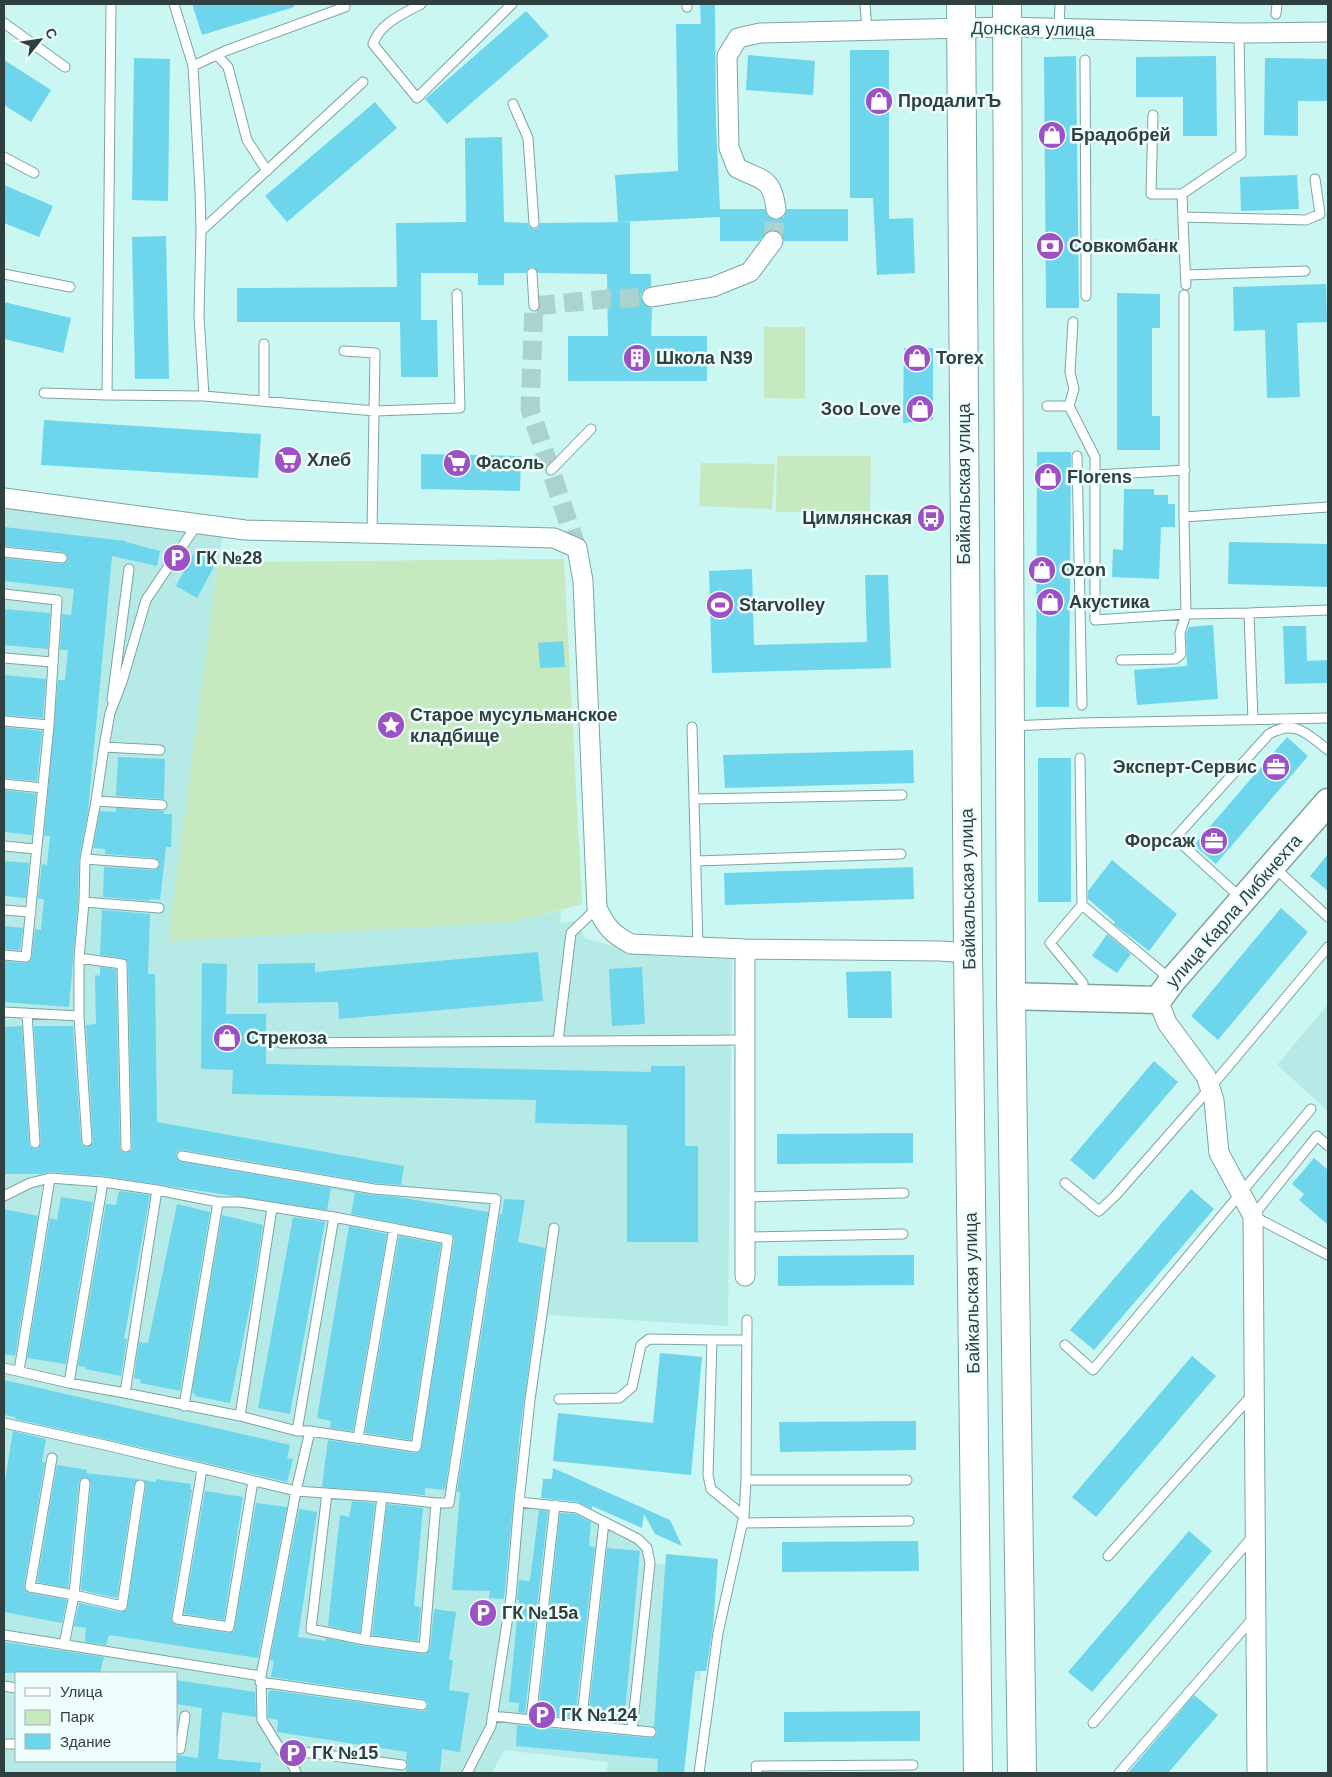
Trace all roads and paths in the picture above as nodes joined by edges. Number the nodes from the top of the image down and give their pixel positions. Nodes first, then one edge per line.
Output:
1 (111, 4) edge
2 (174, 4) edge
3 (421, 4) edge
4 (512, 4) edge
5 (865, 4) edge
6 (1060, 4) edge
7 (1277, 4) edge
8 (345, 7) dead end
9 (1276, 14) dead end
10 (1007, 15) edge
11 (961, 16) edge
12 (4, 22) edge
13 (1059, 29) junction
14 (867, 30) junction
15 (1239, 32) junction
16 (1328, 32) edge
17 (217, 55) junction
18 (1086, 60) dead end
19 (193, 66) junction
20 (65, 67) dead end
21 (363, 82) dead end
22 (513, 104) dead end
23 (1153, 115) dead end
24 (4, 157) edge
25 (267, 170) junction
26 (34, 173) dead end
27 (1315, 179) dead end
28 (1182, 194) junction
29 (776, 209) tunnel mouth
30 (1183, 217) junction
31 (534, 223) dead end
32 (201, 231) junction
33 (773, 241) tunnel mouth
34 (1184, 245) junction
35 (1086, 246) junction
36 (1304, 271) dead end
37 (532, 273) dead end
38 (4, 274) edge
39 (1186, 275) junction
40 (70, 287) dead end
41 (456, 294) dead end
42 (1086, 296) dead end
43 (652, 297) tunnel mouth
44 (534, 306) dead end
45 (1073, 322) dead end
46 (264, 344) dead end
47 (344, 351) dead end
48 (44, 393) dead end
49 (107, 395) junction
50 (204, 396) junction
51 (264, 401) junction
52 (1047, 406) dead end
53 (1069, 406) junction
54 (375, 411) junction
55 (591, 429) dead end
56 (1077, 456) dead end
57 (551, 470) dead end
58 (1185, 470) junction
59 (1095, 475) junction
60 (4, 498) edge
61 (1328, 507) edge
62 (1095, 514) junction
63 (1078, 515) junction
64 (1184, 517) junction
65 (198, 522) junction
66 (372, 533) junction
67 (4, 552) edge
68 (62, 558) dead end
69 (129, 569) dead end
70 (4, 594) edge
71 (1328, 610) edge
72 (1249, 613) junction
73 (1186, 614) junction
74 (4, 658) edge
75 (1120, 660) dead end
76 (52, 662) junction
77 (1082, 705) dead end
78 (110, 713) junction
79 (1328, 718) edge
80 (1253, 720) junction
81 (4, 721) edge
82 (49, 725) junction
83 (1011, 726) junction
84 (692, 728) dead end
85 (104, 746) junction
86 (160, 750) dead end
87 (1328, 750) edge
88 (1080, 758) dead end
89 (4, 784) edge
90 (43, 788) junction
91 (902, 795) dead end
92 (694, 799) junction
93 (96, 801) junction
94 (1328, 802) edge
95 (162, 805) dead end
96 (4, 846) edge
97 (36, 849) junction
98 (901, 854) dead end
99 (84, 859) junction
100 (696, 861) junction
101 (154, 864) dead end
102 (1273, 866) junction
103 (1243, 900) junction
104 (84, 902) junction
105 (1082, 904) junction
106 (159, 908) dead end
107 (597, 908) junction
108 (4, 910) edge
109 (31, 912) junction
110 (1328, 918) edge
111 (698, 947) junction
112 (1328, 947) edge
113 (745, 949) junction
114 (968, 953) junction
115 (4, 955) edge
116 (79, 958) junction
117 (1165, 990) junction
118 (1011, 996) junction
119 (1083, 997) junction
120 (4, 1012) edge
121 (28, 1013) junction
122 (79, 1016) junction
123 (744, 1040) junction
124 (558, 1041) junction
125 (281, 1043) dead end
126 (1210, 1088) junction
127 (1312, 1109) dead end
128 (87, 1141) dead end
129 (35, 1143) dead end
130 (1328, 1146) edge
131 (126, 1148) dead end
132 (182, 1156) dead end
133 (50, 1178) junction
134 (102, 1182) junction
135 (1065, 1184) dead end
136 (157, 1190) junction
137 (904, 1194) dead end
138 (1241, 1194) junction
139 (4, 1196) edge
140 (745, 1197) junction
141 (218, 1202) junction
142 (272, 1208) junction
143 (1253, 1216) junction
144 (334, 1217) junction
145 (394, 1228) junction
146 (554, 1228) dead end
147 (903, 1234) dead end
148 (745, 1237) junction
149 (1328, 1256) edge
150 (745, 1276) dead end
151 (747, 1320) dead end
152 (712, 1340) junction
153 (747, 1340) junction
154 (1065, 1345) dead end
155 (4, 1368) edge
156 (20, 1371) junction
157 (69, 1383) junction
158 (126, 1392) junction
159 (1254, 1393) junction
160 (559, 1399) dead end
161 (184, 1406) junction
162 (240, 1416) junction
163 (4, 1423) edge
164 (297, 1431) junction
165 (310, 1431) junction
166 (358, 1438) junction
167 (52, 1458) dead end
168 (202, 1469) junction
169 (746, 1480) junction
170 (907, 1480) dead end
171 (253, 1481) junction
172 (85, 1483) dead end
173 (140, 1485) dead end
174 (296, 1491) junction
175 (327, 1492) junction
176 (382, 1497) junction
177 (518, 1502) junction
178 (436, 1503) junction
179 (555, 1505) junction
180 (743, 1519) junction
181 (909, 1521) dead end
182 (604, 1522) junction
183 (1255, 1534) junction
184 (1108, 1556) dead end
185 (74, 1595) junction
186 (1256, 1615) junction
187 (4, 1635) edge
188 (365, 1640) junction
189 (64, 1645) junction
190 (260, 1679) junction
191 (422, 1705) dead end
192 (185, 1716) dead end
193 (492, 1716) junction
194 (531, 1720) junction
195 (1093, 1722) dead end
196 (581, 1725) junction
197 (632, 1730) junction
198 (651, 1732) dead end
199 (178, 1748) edge
200 (280, 1749) junction
201 (402, 1765) dead end
202 (913, 1765) dead end
203 (296, 1773) edge
204 (467, 1773) edge
205 (699, 1773) edge
206 (757, 1773) edge
207 (978, 1773) edge
208 (1022, 1773) edge
209 (1119, 1773) edge
210 (1257, 1773) edge

1 - 49 lane
2 - 19 lane
3 - 4 lane
5 - 14 lane
6 - 13 lane
7 - 9 lane
8 - 17 lane
10 - 11 street, Донская улица
10 - 13 street, Донская улица
10 - 83 main road
11 - 14 street, Донская улица
11 - 114 main road, Байкальская улица
12 - 20 lane
13 - 15 street, Донская улица
14 - 29 street, Донская улица
15 - 16 street, Донская улица
15 - 28 lane
17 - 19 lane
17 - 25 lane
18 - 35 lane
19 - 32 lane
21 - 25 lane
22 - 31 lane
23 - 28 lane
24 - 26 lane
25 - 32 lane
27 - 30 lane
28 - 30 lane
30 - 34 lane
32 - 50 lane
33 - 43 street
34 - 35 lane
34 - 39 lane
35 - 42 lane
36 - 39 lane
37 - 44 lane
38 - 40 lane
39 - 58 lane
41 - 54 lane
45 - 53 lane
46 - 51 lane
47 - 54 lane
48 - 49 lane
49 - 50 lane
50 - 51 lane
51 - 54 lane
52 - 53 lane
53 - 59 lane
54 - 66 lane
55 - 57 lane
56 - 63 lane
58 - 59 lane
58 - 64 lane
59 - 62 lane
60 - 65 street
61 - 64 lane
62 - 63 lane
62 - 73 lane
63 - 77 lane
64 - 73 lane
65 - 66 street
65 - 78 lane
66 - 107 street
67 - 68 lane
69 - 78 lane
70 - 76 lane
71 - 72 lane
72 - 73 lane
72 - 80 lane
73 - 75 lane
74 - 76 lane
76 - 82 lane
78 - 85 lane
79 - 80 lane
80 - 83 lane
81 - 82 lane
82 - 90 lane
83 - 118 main road
84 - 92 lane
85 - 86 lane
85 - 93 lane
87 - 103 lane
88 - 105 lane
89 - 90 lane
90 - 97 lane
91 - 92 lane
92 - 100 lane
93 - 95 lane
93 - 99 lane
94 - 102 street, улица Карла Либкнехта
96 - 97 lane
97 - 109 lane
98 - 100 lane
99 - 101 lane
99 - 104 lane
100 - 111 lane
102 - 103 street, улица Карла Либкнехта
102 - 110 lane
103 - 117 street, улица Карла Либкнехта
104 - 106 lane
104 - 116 lane
105 - 117 lane
105 - 119 lane
107 - 111 street
107 - 124 lane
108 - 109 lane
109 - 115 lane
111 - 113 street
112 - 126 lane
113 - 114 street
113 - 123 street
114 - 207 main road, Байкальская улица
116 - 122 lane
116 - 131 lane
117 - 119 street, улица Карла Либкнехта
117 - 126 street
118 - 119 street, улица Карла Либкнехта
118 - 208 main road
120 - 121 lane
121 - 122 lane
121 - 129 lane
122 - 128 lane
123 - 124 lane
123 - 140 street
124 - 125 lane
126 - 135 lane
126 - 138 street
127 - 138 lane
130 - 143 lane
132 - 178 lane
133 - 134 lane
133 - 139 lane
133 - 156 lane
134 - 136 lane
134 - 157 lane
136 - 141 lane
136 - 158 lane
137 - 140 lane
138 - 143 street
138 - 154 lane
140 - 148 street
141 - 142 lane
141 - 161 lane
142 - 144 lane
142 - 162 lane
143 - 149 lane
143 - 159 street
144 - 145 lane
144 - 164 lane
145 - 166 lane
145 - 166 lane
146 - 177 lane
147 - 148 lane
148 - 150 street
151 - 153 lane
152 - 153 lane
152 - 160 lane
152 - 180 lane
153 - 169 lane
155 - 156 lane
156 - 157 lane
157 - 158 lane
158 - 161 lane
159 - 183 street
159 - 184 lane
161 - 162 lane
162 - 164 lane
163 - 168 lane
164 - 165 lane
165 - 166 lane
165 - 174 lane
167 - 185 lane
168 - 171 lane
168 - 171 lane
169 - 170 lane
169 - 180 lane
171 - 174 lane
172 - 185 lane
173 - 185 lane
174 - 175 lane
174 - 190 lane
175 - 176 lane
175 - 188 lane
176 - 178 lane
176 - 188 lane
177 - 179 lane
177 - 193 lane
178 - 188 lane
179 - 182 lane
179 - 194 lane
180 - 181 lane
180 - 205 lane
182 - 196 lane
182 - 197 lane
183 - 186 street
183 - 195 lane
185 - 189 lane
186 - 209 lane
186 - 210 street
187 - 189 lane
189 - 190 lane
190 - 191 lane
190 - 200 lane
192 - 199 lane
193 - 194 lane
193 - 204 lane
194 - 196 lane
196 - 197 lane
197 - 198 lane
200 - 201 lane
200 - 203 lane
202 - 206 lane

